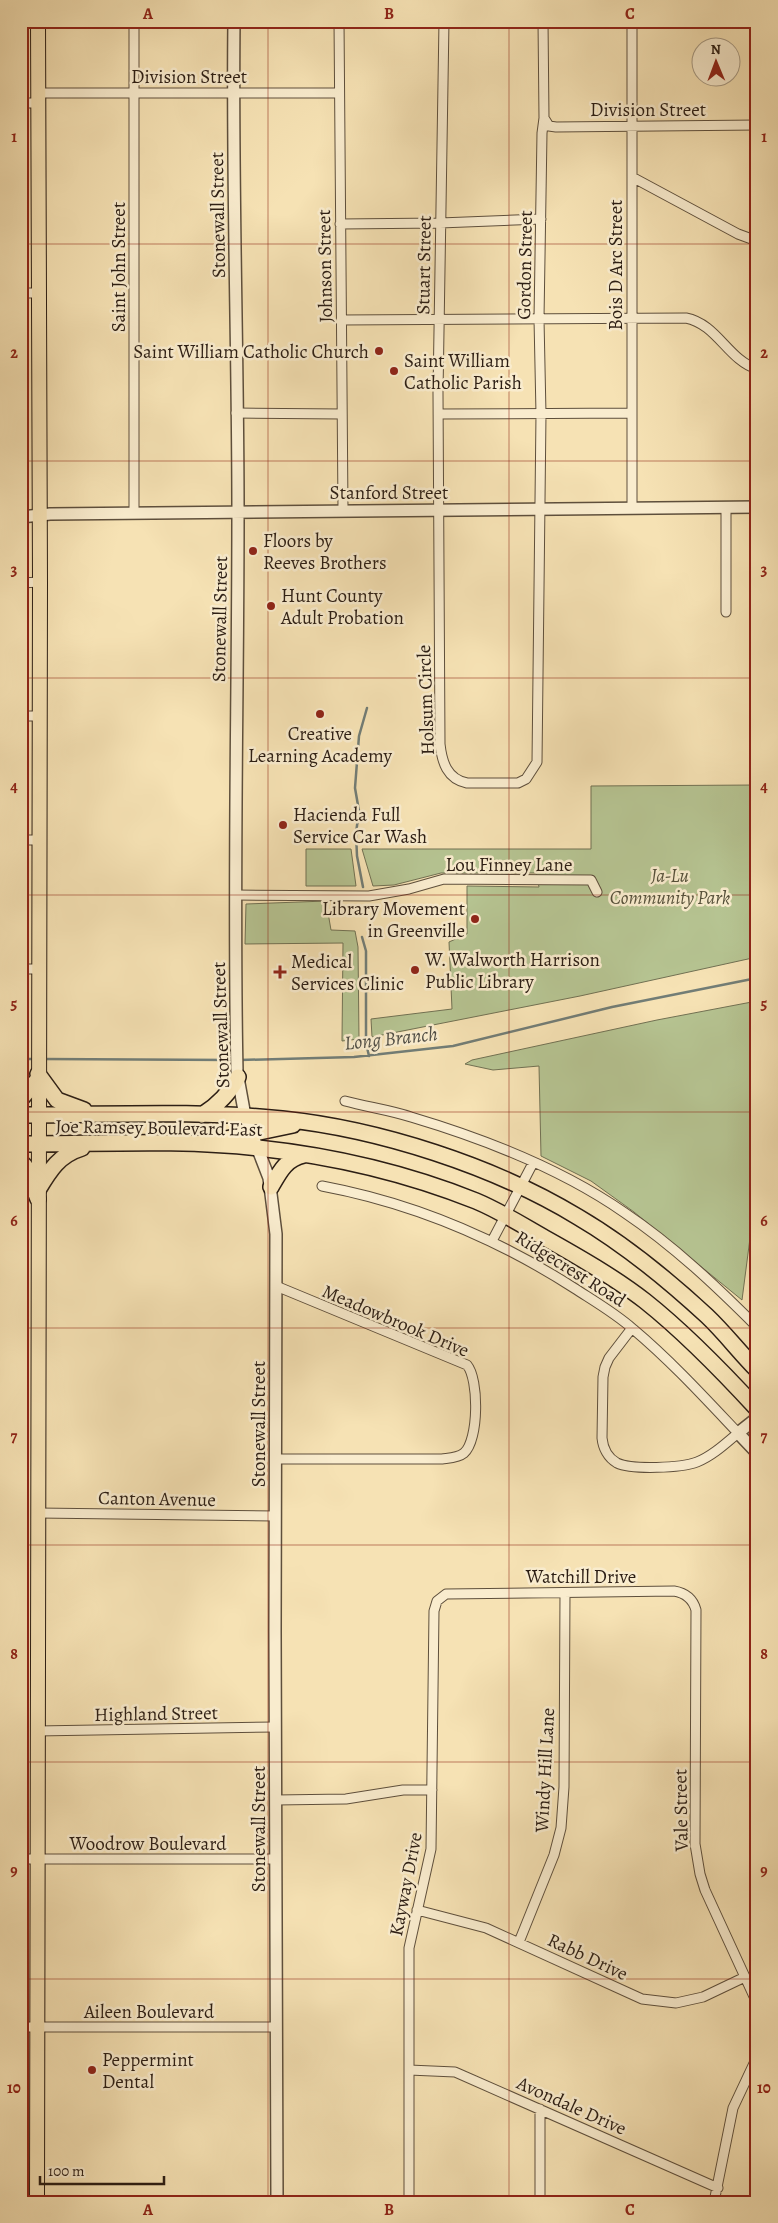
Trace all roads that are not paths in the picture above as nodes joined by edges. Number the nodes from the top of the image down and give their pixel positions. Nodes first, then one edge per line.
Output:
1 (38, 21) edge
2 (134, 21) edge
3 (234, 21) edge
4 (339, 21) edge
5 (444, 21) edge
6 (543, 21) edge
7 (632, 21) edge
8 (134, 92) junction
9 (233, 92) junction
10 (340, 93) junction
11 (38, 98) junction
12 (21, 103) edge
13 (544, 118) junction
14 (757, 125) edge
15 (632, 126) junction
16 (632, 178) junction
17 (541, 218) junction
18 (440, 223) junction
19 (340, 224) junction
20 (757, 241) edge
21 (21, 293) edge
22 (39, 293) junction
23 (439, 319) junction
24 (539, 319) junction
25 (631, 319) junction
26 (341, 320) junction
27 (757, 369) edge
28 (236, 413) junction
29 (631, 413) junction
30 (342, 414) junction
31 (439, 414) junction
32 (541, 414) junction
33 (757, 507) edge
34 (632, 508) junction
35 (726, 508) junction
36 (539, 509) junction
37 (343, 510) junction
38 (439, 510) junction
39 (238, 511) junction
40 (134, 513) junction
41 (39, 515) junction
42 (21, 517) edge
43 (40, 582) junction
44 (21, 583) edge
45 (726, 612) dead end
46 (21, 716) edge
47 (39, 716) junction
48 (21, 840) edge
49 (40, 840) junction
50 (597, 892) dead end
51 (236, 894) junction
52 (21, 969) edge
53 (38, 969) junction
54 (237, 1074) junction
55 (38, 1075) junction
56 (21, 1099) edge
57 (345, 1102) dead end
58 (21, 1115) edge
59 (38, 1115) junction
60 (100, 1115) junction
61 (202, 1115) junction
62 (245, 1116) junction
63 (308, 1122) junction
64 (251, 1133) junction
65 (21, 1144) edge
66 (38, 1144) junction
67 (94, 1144) junction
68 (202, 1144) junction
69 (258, 1148) junction
70 (306, 1154) junction
71 (21, 1162) edge
72 (533, 1163) junction
73 (322, 1186) dead end
74 (521, 1186) junction
75 (270, 1187) junction
76 (38, 1195) junction
77 (505, 1215) junction
78 (492, 1241) junction
79 (276, 1286) junction
80 (757, 1327) edge
81 (632, 1328) junction
82 (757, 1370) edge
83 (757, 1409) edge
84 (757, 1418) edge
85 (738, 1433) junction
86 (757, 1454) edge
87 (276, 1459) junction
88 (38, 1513) junction
89 (276, 1516) junction
90 (462, 1593) joint
91 (565, 1593) junction
92 (694, 1604) joint
93 (275, 1727) junction
94 (38, 1731) junction
95 (432, 1790) junction
96 (276, 1800) junction
97 (21, 1859) edge
98 (37, 1859) junction
99 (276, 1859) junction
100 (417, 1910) junction
101 (520, 1942) junction
102 (745, 1976) junction
103 (757, 2003) edge
104 (21, 2027) edge
105 (37, 2027) junction
106 (276, 2027) junction
107 (757, 2057) edge
108 (409, 2070) junction
109 (540, 2109) junction
110 (718, 2188) junction
111 (37, 2202) edge
112 (276, 2202) edge
113 (409, 2202) edge
114 (540, 2202) edge
115 (714, 2202) edge

1 - 11 main road
2 - 8 street, Saint John Street
3 - 9 street, Stonewall Street
4 - 10 street, Johnson Street
5 - 18 street, Stuart Street
6 - 13 street, Gordon Street
7 - 15 street, Bois D Arc Street
8 - 9 street, Division Street
8 - 11 street, Division Street
8 - 40 street, Saint John Street
9 - 10 street, Division Street
9 - 28 street, Stonewall Street
10 - 19 street, Johnson Street
11 - 12 street, Division Street
11 - 22 main road
13 - 15 street, Division Street
13 - 17 street, Gordon Street
14 - 15 street, Division Street
15 - 16 street, Bois D Arc Street
16 - 20 street
16 - 25 street, Bois D Arc Street
17 - 18 street
17 - 24 street, Gordon Street
18 - 19 street
18 - 23 street, Stuart Street
19 - 26 street, Johnson Street
21 - 22 street
22 - 41 main road
23 - 24 street
23 - 26 street
23 - 31 street, Stuart Street
24 - 25 street
24 - 32 street, Gordon Street
25 - 27 street
25 - 29 street, Bois D Arc Street
26 - 30 street, Johnson Street
28 - 30 street
28 - 39 street, Stonewall Street
29 - 32 street
29 - 34 street, Bois D Arc Street
30 - 37 street, Johnson Street
31 - 32 street
31 - 38 street, Stuart Street
32 - 36 street, Gordon Street
33 - 35 street, Stanford Street
34 - 35 street, Stanford Street
34 - 36 street, Stanford Street
35 - 45 street
36 - 38 street, Stanford Street
36 - 38 street, Holsum Circle
37 - 38 street, Stanford Street
37 - 39 street, Stanford Street
39 - 40 street, Stanford Street
39 - 51 street, Stonewall Street
40 - 41 street, Stanford Street
41 - 42 street, Stanford Street
41 - 43 main road
43 - 44 street
43 - 47 main road
46 - 47 street
47 - 49 main road
48 - 49 street
49 - 53 main road
50 - 51 street, Lou Finney Lane
51 - 54 street, Stonewall Street
52 - 53 street
53 - 55 main road
54 - 61 highway
54 - 62 street, Stonewall Street
55 - 56 highway
55 - 59 main road
55 - 60 highway
57 - 72 street
58 - 59 highway, Joe Ramsey Boulevard East
59 - 60 highway, Joe Ramsey Boulevard East
59 - 66 main road
60 - 61 highway, Joe Ramsey Boulevard East
61 - 62 highway, Joe Ramsey Boulevard East
62 - 63 highway, Joe Ramsey Boulevard East
62 - 64 street, Stonewall Street
63 - 64 highway
63 - 74 highway, Joe Ramsey Boulevard East
64 - 68 highway
64 - 69 street, Stonewall Street
65 - 66 highway, Joe Ramsey Boulevard East
66 - 67 highway, Joe Ramsey Boulevard East
66 - 76 main road
67 - 68 highway, Joe Ramsey Boulevard East
67 - 76 highway
68 - 69 highway, Joe Ramsey Boulevard East
69 - 70 highway, Joe Ramsey Boulevard East
69 - 75 street, Stonewall Street
70 - 75 highway
70 - 77 highway, Joe Ramsey Boulevard East
71 - 76 highway
72 - 74 street
72 - 80 street
73 - 78 street, Ridgecrest Road
74 - 77 street
74 - 82 highway, Joe Ramsey Boulevard East
75 - 79 street, Stonewall Street
76 - 88 main road
77 - 78 street
77 - 83 highway, Joe Ramsey Boulevard East
78 - 81 street, Ridgecrest Road
79 - 87 street, Stonewall Street
79 - 87 street, Meadowbrook Drive
81 - 85 street, Ridgecrest Road
81 - 85 street
84 - 85 street
85 - 86 street, Ridgecrest Road
87 - 89 street, Stonewall Street
88 - 89 street, Canton Avenue
88 - 94 main road
89 - 93 street, Stonewall Street
90 - 91 street, Watchill Drive
90 - 95 street, Kayway Drive
91 - 92 street, Watchill Drive
91 - 101 street, Windy Hill Lane
92 - 102 street, Vale Street
93 - 94 street, Highland Street
93 - 96 street, Stonewall Street
94 - 98 main road
95 - 96 street
95 - 100 street, Kayway Drive
96 - 99 street, Stonewall Street
97 - 98 street, Woodrow Boulevard
98 - 99 street, Woodrow Boulevard
98 - 105 main road
99 - 106 street, Stonewall Street
100 - 101 street, Rabb Drive
100 - 108 street, Kayway Drive
101 - 102 street, Rabb Drive
102 - 103 street, Vale Street
104 - 105 street, Aileen Boulevard
105 - 106 street, Aileen Boulevard
105 - 111 main road
106 - 112 street, Stonewall Street
107 - 110 street
108 - 109 street, Avondale Drive
108 - 113 street, Kayway Drive
109 - 110 street, Avondale Drive
109 - 114 street
110 - 115 street

